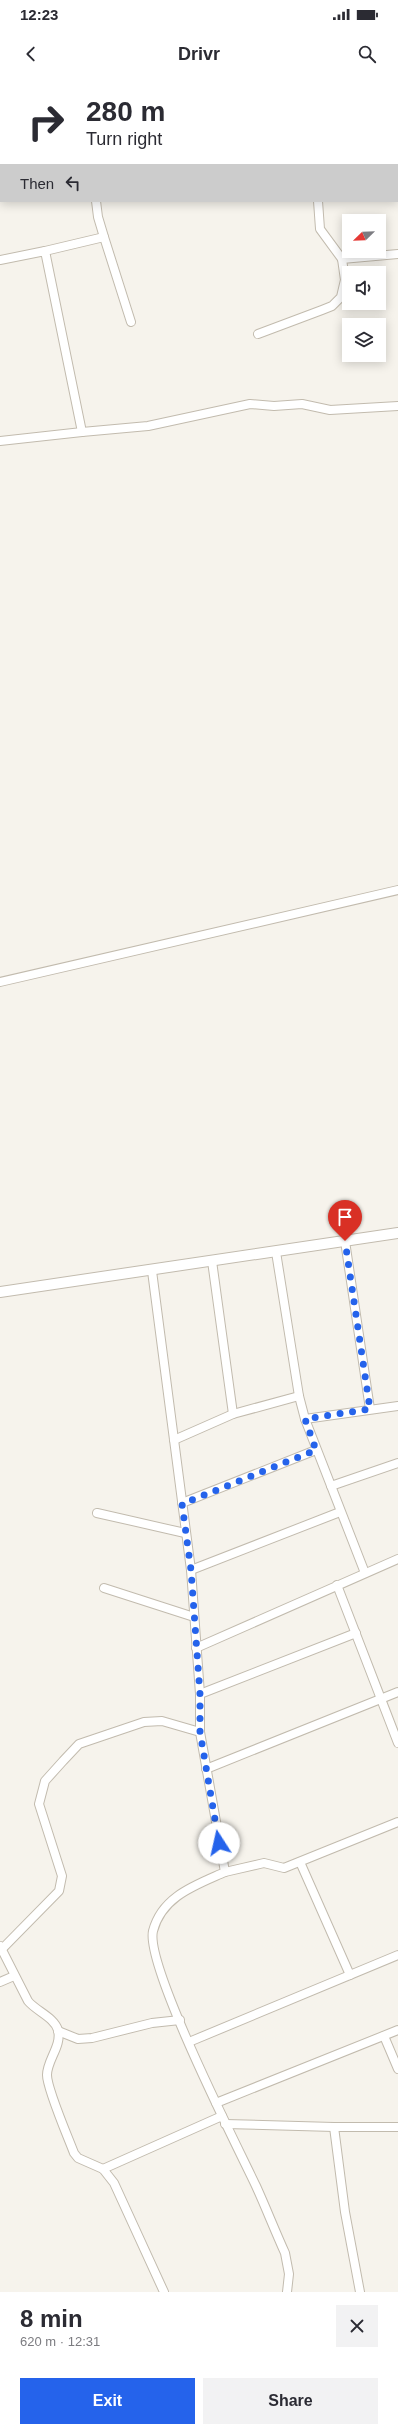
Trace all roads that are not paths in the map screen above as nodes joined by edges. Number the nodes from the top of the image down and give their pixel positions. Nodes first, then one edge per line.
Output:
1 (96, 202) edge
2 (318, 202) edge
3 (104, 237) junction
4 (45, 251) junction
5 (398, 254) edge
6 (342, 259) junction
7 (0, 260) edge
8 (131, 322) dead end
9 (258, 334) dead end
10 (398, 406) edge
11 (82, 432) junction
12 (0, 441) edge
13 (398, 890) edge
14 (0, 982) edge
15 (398, 1233) edge
16 (345, 1241) junction
17 (276, 1252) junction
18 (212, 1261) junction
19 (152, 1271) junction
20 (0, 1292) edge
21 (299, 1396) junction
22 (398, 1406) edge
23 (370, 1409) junction
24 (233, 1414) junction
25 (305, 1419) junction
26 (174, 1440) junction
27 (316, 1450) junction
28 (398, 1463) edge
29 (331, 1486) junction
30 (182, 1504) junction
31 (340, 1512) junction
32 (98, 1513) dead end
33 (185, 1533) junction
34 (398, 1559) edge
35 (191, 1570) junction
36 (365, 1573) junction
37 (337, 1585) junction
38 (104, 1588) dead end
39 (194, 1617) junction
40 (356, 1633) junction
41 (196, 1648) junction
42 (398, 1692) edge
43 (200, 1694) junction
44 (381, 1699) junction
45 (200, 1732) junction
46 (398, 1743) edge
47 (206, 1769) junction
48 (398, 1822) edge
49 (300, 1862) junction
50 (225, 1872) junction
51 (1, 1947) edge
52 (398, 1955) edge
53 (350, 1975) junction
54 (14, 1976) junction
55 (0, 1982) edge
56 (180, 2020) junction
57 (58, 2030) junction
58 (398, 2030) edge
59 (384, 2036) junction
60 (189, 2042) junction
61 (398, 2070) edge
62 (216, 2103) junction
63 (224, 2120) junction
64 (334, 2127) junction
65 (398, 2127) edge
66 (103, 2169) junction
67 (164, 2292) edge
68 (287, 2292) edge
69 (360, 2292) edge

1 - 3 street
2 - 6 street
3 - 4 street
3 - 8 street
4 - 7 street
4 - 11 street
5 - 6 street
6 - 9 street
10 - 11 street
11 - 12 street
13 - 14 street
15 - 16 street
16 - 17 street
16 - 23 street
17 - 18 street
17 - 21 street
18 - 19 street
18 - 24 street
19 - 20 street
19 - 26 street
21 - 24 street
21 - 25 street
22 - 23 street
23 - 25 street
24 - 26 street
25 - 27 street
26 - 30 street
27 - 29 street
27 - 30 street
28 - 29 street
29 - 31 street
30 - 33 street
31 - 35 street
31 - 36 street
32 - 33 street
33 - 35 street
34 - 36 street
35 - 39 street
36 - 37 street
37 - 40 street
37 - 41 street
38 - 39 street
39 - 41 street
40 - 43 street
40 - 44 street
41 - 43 street
42 - 44 street
43 - 45 street
44 - 46 street
44 - 47 street
45 - 47 street
45 - 51 street
47 - 50 street
48 - 49 street
49 - 50 street
49 - 53 street
50 - 56 street
51 - 54 street
52 - 53 street
53 - 60 street
54 - 55 street
54 - 57 street
56 - 57 street
56 - 60 street
57 - 66 street
58 - 59 street
59 - 61 street
59 - 62 street
60 - 62 street
62 - 63 street
63 - 64 street
63 - 66 street
63 - 68 street
64 - 65 street
64 - 69 street
66 - 67 street

